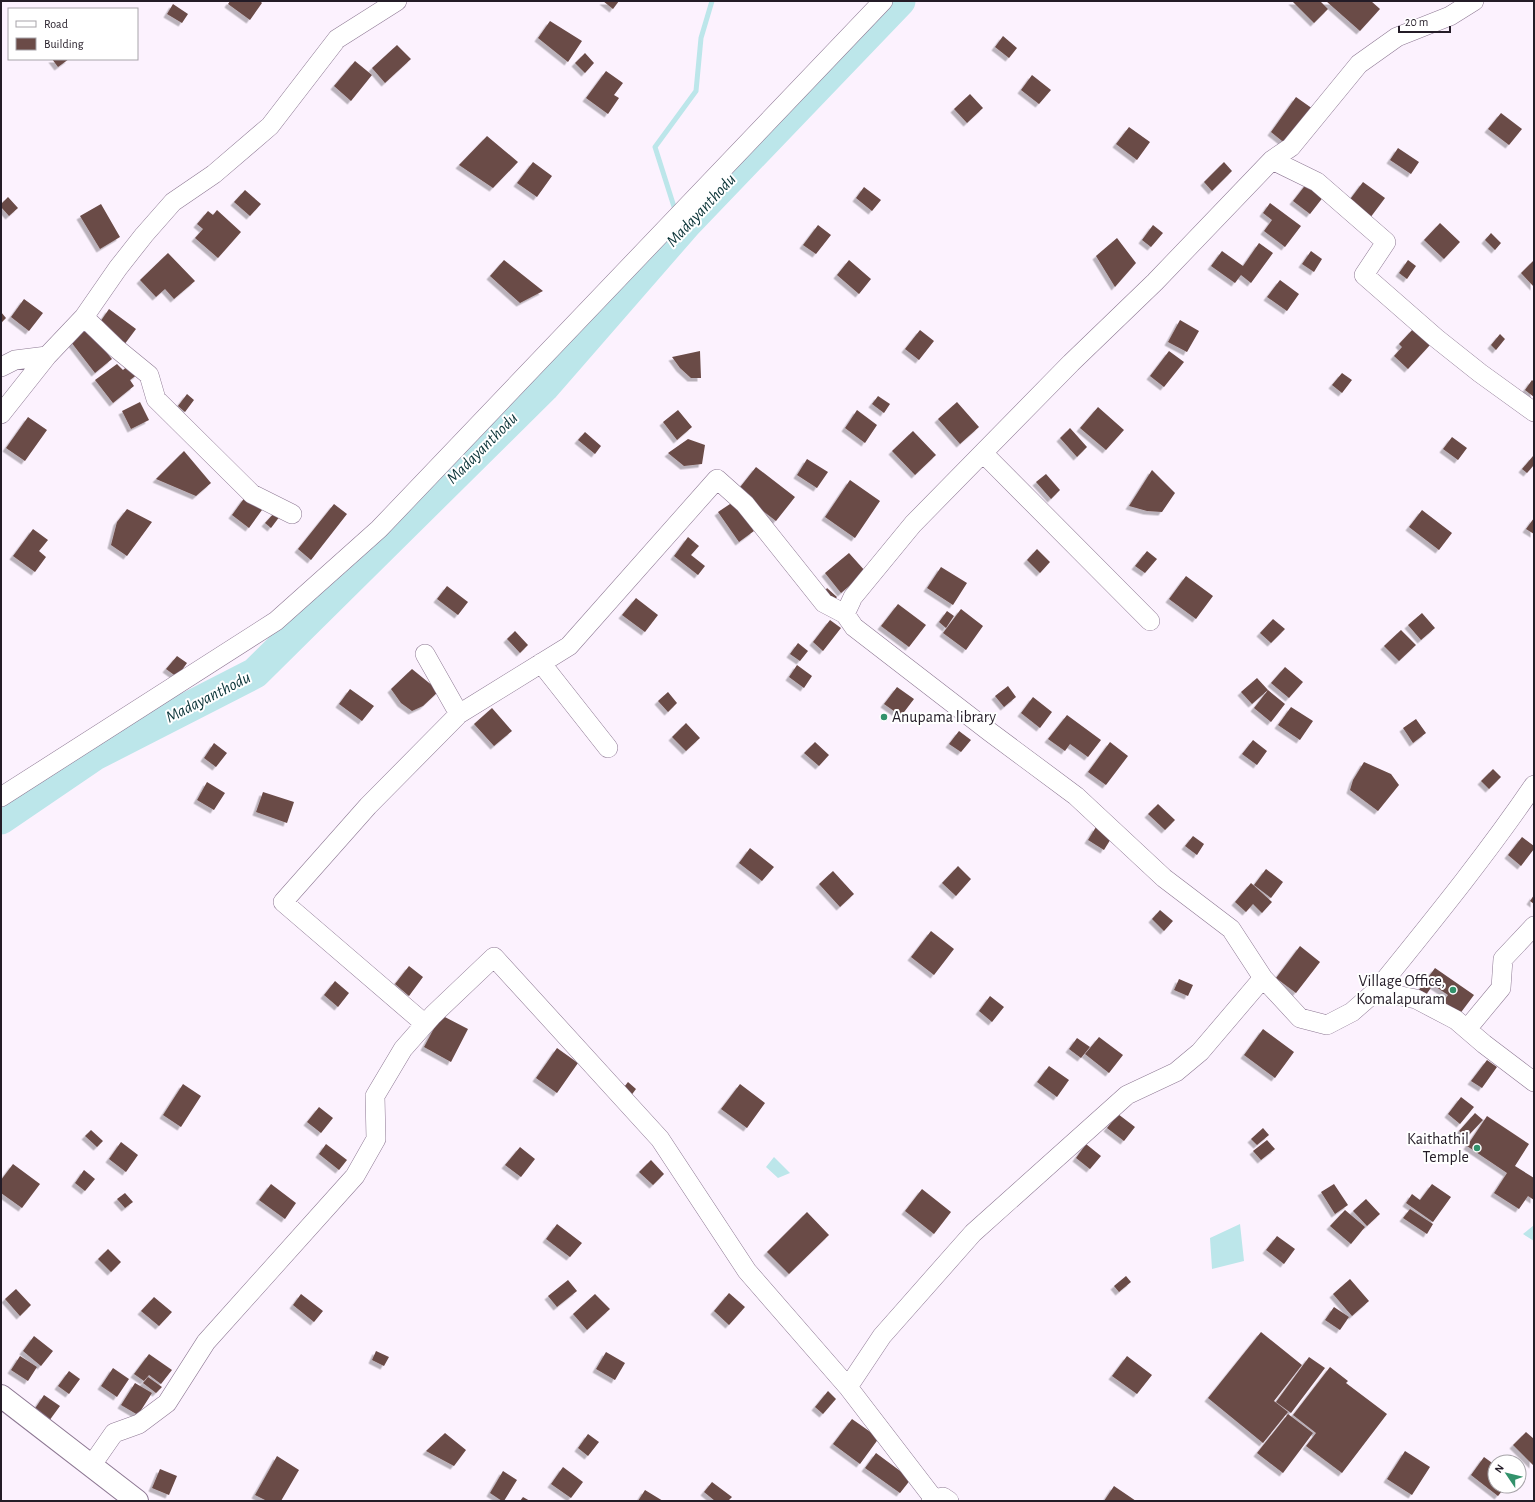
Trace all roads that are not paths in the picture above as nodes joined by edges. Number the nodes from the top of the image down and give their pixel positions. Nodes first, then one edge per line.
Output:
1 (397, 1) edge
2 (883, 1) edge
3 (1474, 1) edge
4 (1272, 160) junction
5 (84, 316) junction
6 (47, 356) junction
7 (1, 367) edge
8 (1534, 412) edge
9 (1, 414) edge
10 (983, 453) junction
11 (292, 514) dead end
12 (845, 614) junction
13 (1150, 621) dead end
14 (424, 654) dead end
15 (541, 663) junction
16 (459, 714) junction
17 (608, 748) dead end
18 (1534, 785) edge
19 (1, 797) edge
20 (1534, 926) edge
21 (1263, 978) junction
22 (1376, 991) junction
23 (425, 1024) junction
24 (1467, 1029) junction
25 (1534, 1082) edge
26 (848, 1387) junction
27 (1, 1396) edge
28 (91, 1466) junction
29 (938, 1500) edge
30 (137, 1501) edge

1 - 5 street
2 - 19 street
3 - 4 street
4 - 8 street
4 - 10 street
5 - 6 street
5 - 11 street
6 - 7 street
6 - 9 street
10 - 12 street
10 - 13 street
12 - 15 street
12 - 21 street
14 - 16 street
15 - 16 street
15 - 17 street
16 - 23 street
18 - 22 street
20 - 24 street
21 - 22 street
21 - 26 street
22 - 24 street
23 - 26 street
23 - 28 street
24 - 25 street
26 - 29 street
27 - 28 main road
28 - 30 main road

